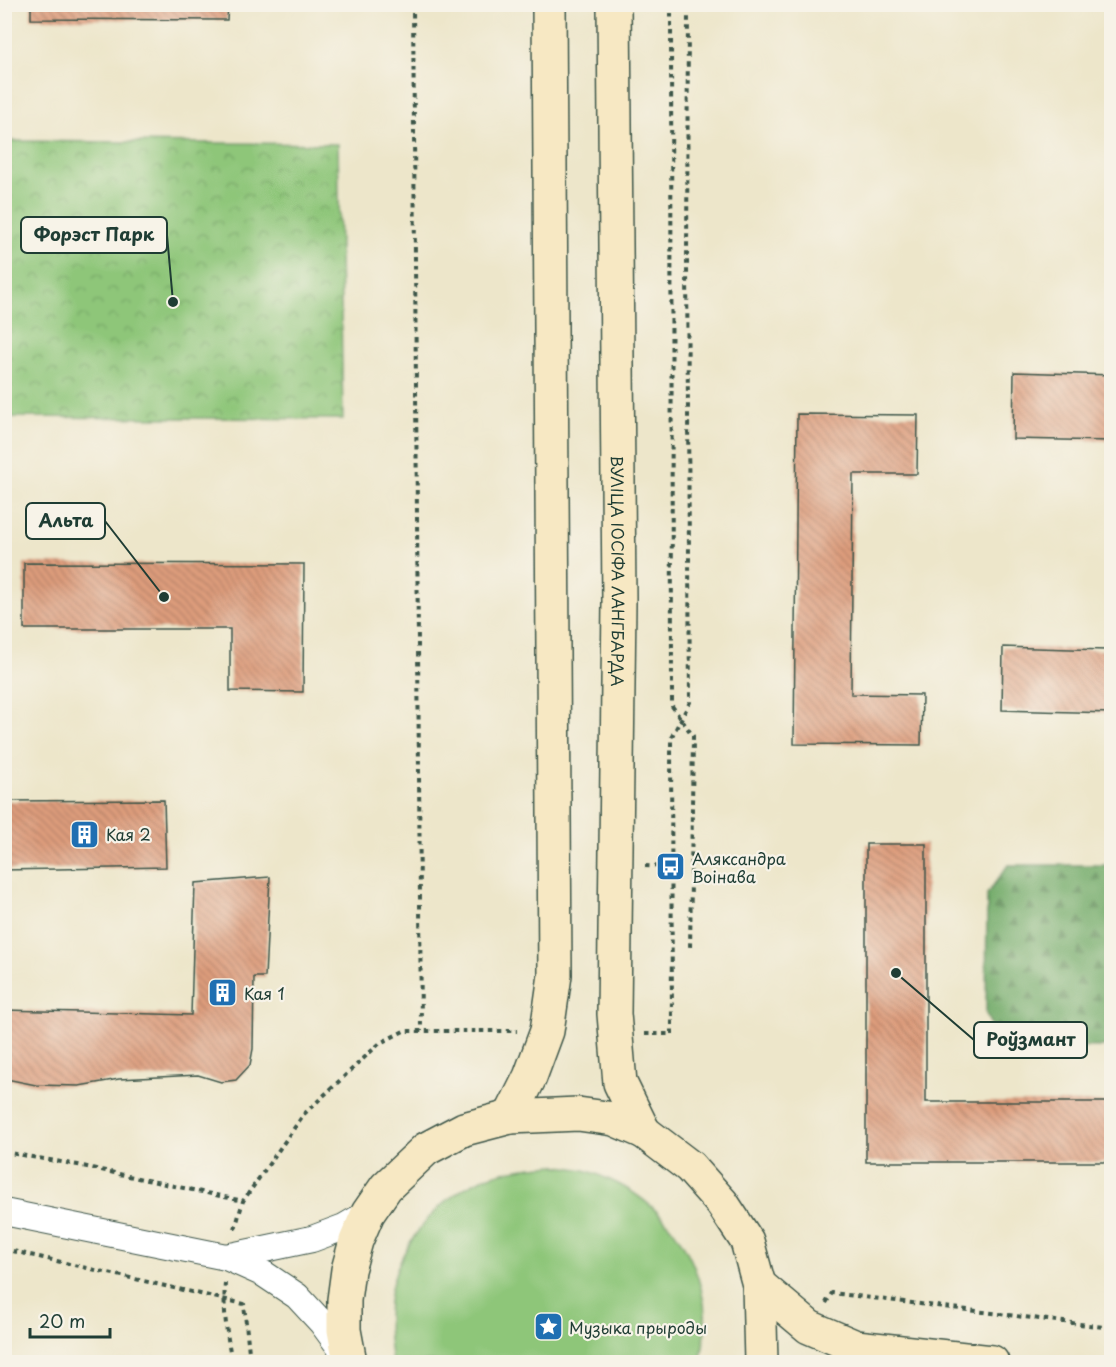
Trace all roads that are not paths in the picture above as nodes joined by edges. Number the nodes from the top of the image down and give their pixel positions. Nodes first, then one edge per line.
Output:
1 (549, 4) edge
2 (614, 4) edge
3 (510, 1117) junction
4 (644, 1132) junction
5 (4, 1212) edge
6 (368, 1213) junction
7 (226, 1257) junction
8 (759, 1285) junction
9 (350, 1361) edge
10 (761, 1362) edge
11 (992, 1362) edge

1 - 3 main road
2 - 4 main road, ВУЛІЦА ІОСІФА ЛАНГБАРДА
3 - 4 main road
3 - 6 main road
4 - 8 main road
5 - 7 street
6 - 7 street
6 - 9 main road
7 - 9 street
8 - 10 main road
8 - 11 main road

